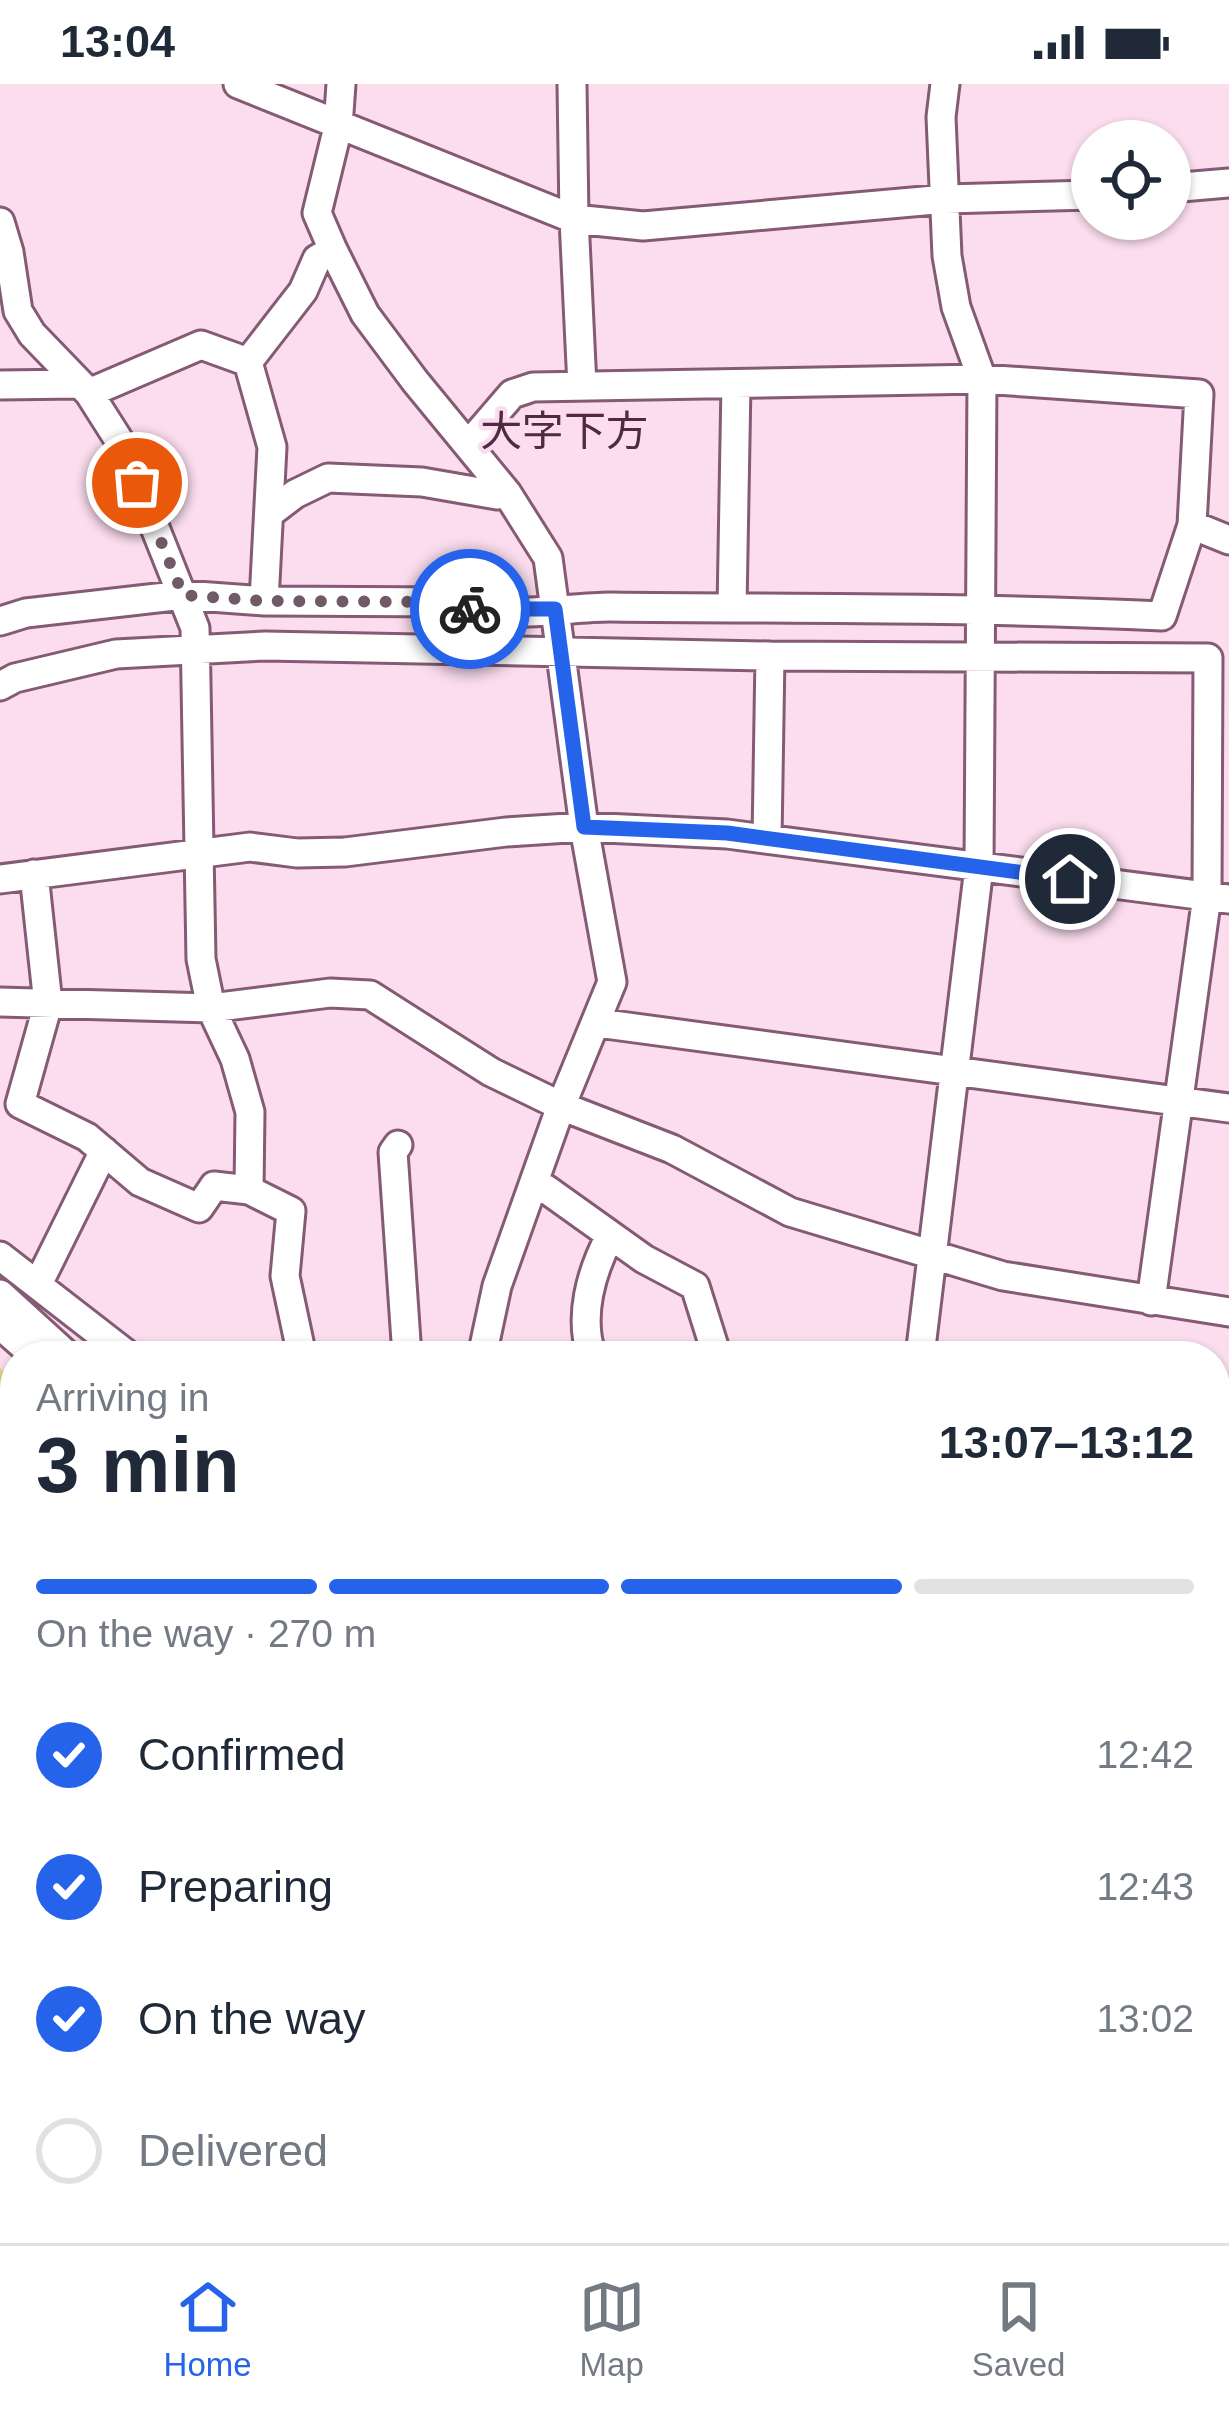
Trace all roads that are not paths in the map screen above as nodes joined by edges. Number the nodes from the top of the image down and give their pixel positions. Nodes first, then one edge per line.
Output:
1 (238, 84) edge
2 (341, 84) edge
3 (572, 84) edge
4 (945, 84) edge
5 (338, 127) junction
6 (1229, 183) edge
7 (1191, 186) edge
8 (1071, 196) edge
9 (946, 200) junction
10 (574, 219) junction
11 (0, 222) edge
12 (333, 250) junction
13 (248, 362) junction
14 (982, 379) junction
15 (736, 384) junction
16 (0, 385) edge
17 (582, 386) junction
18 (83, 388) junction
19 (469, 444) junction
20 (507, 493) junction
21 (270, 513) junction
22 (1192, 525) junction
23 (1229, 540) edge
24 (183, 595) junction
25 (264, 601) junction
26 (732, 608) junction
27 (982, 608) junction
28 (555, 609) junction
29 (0, 621) edge
30 (561, 651) junction
31 (197, 652) junction
32 (770, 656) junction
33 (982, 656) junction
34 (1218, 658) edge
35 (0, 686) edge
36 (584, 827) junction
37 (767, 839) junction
38 (202, 852) junction
39 (979, 867) junction
40 (34, 874) junction
41 (0, 878) edge
42 (1218, 897) edge
43 (0, 1002) edge
44 (48, 1004) junction
45 (211, 1008) junction
46 (598, 1023) junction
47 (953, 1072) junction
48 (1178, 1102) junction
49 (561, 1106) junction
50 (1229, 1108) edge
51 (398, 1144) dead end
52 (104, 1151) junction
53 (534, 1184) junction
54 (249, 1190) junction
55 (610, 1236) junction
56 (930, 1255) junction
57 (0, 1256) edge
58 (38, 1284) junction
59 (0, 1294) edge
60 (1151, 1300) junction
61 (1229, 1312) edge
62 (52, 1341) edge
63 (110, 1341) edge
64 (299, 1341) edge
65 (406, 1341) edge
66 (485, 1341) edge
67 (586, 1341) edge
68 (712, 1341) edge
69 (921, 1341) edge

1 - 5 street
2 - 5 street
3 - 10 street
4 - 9 street
5 - 10 street
5 - 12 street
6 - 7 street
8 - 9 street
9 - 10 street
9 - 14 street
10 - 17 street
11 - 18 street
12 - 13 street
12 - 19 street
13 - 18 street
13 - 21 street
14 - 15 street
14 - 22 street
14 - 27 street
15 - 17 street
15 - 26 street
16 - 18 street
17 - 19 street
18 - 24 street
19 - 20 street
20 - 21 street
20 - 28 street
21 - 25 street
22 - 23 street
22 - 27 street
24 - 25 street
24 - 29 street
24 - 31 street
25 - 28 street
26 - 27 street
26 - 28 street
27 - 33 street
28 - 30 street
30 - 31 street
30 - 32 street
30 - 36 street
31 - 35 street
31 - 38 street
32 - 33 street
32 - 37 street
33 - 34 street
33 - 39 street
34 - 42 street
36 - 37 street
36 - 38 street
36 - 46 street
37 - 39 street
38 - 40 street
38 - 45 street
39 - 42 street
39 - 47 street
40 - 41 street
40 - 44 street
42 - 48 street
43 - 44 street
44 - 45 street
44 - 52 street
45 - 49 street
45 - 54 street
46 - 47 street
46 - 49 street
47 - 48 street
47 - 56 street
48 - 50 street
48 - 60 street
49 - 53 street
49 - 56 street
51 - 65 street
52 - 54 street
52 - 58 street
53 - 55 street
53 - 66 street
54 - 64 street
55 - 67 street
55 - 68 street
56 - 60 street
56 - 69 street
57 - 58 street
58 - 63 street
59 - 62 street
60 - 61 street

